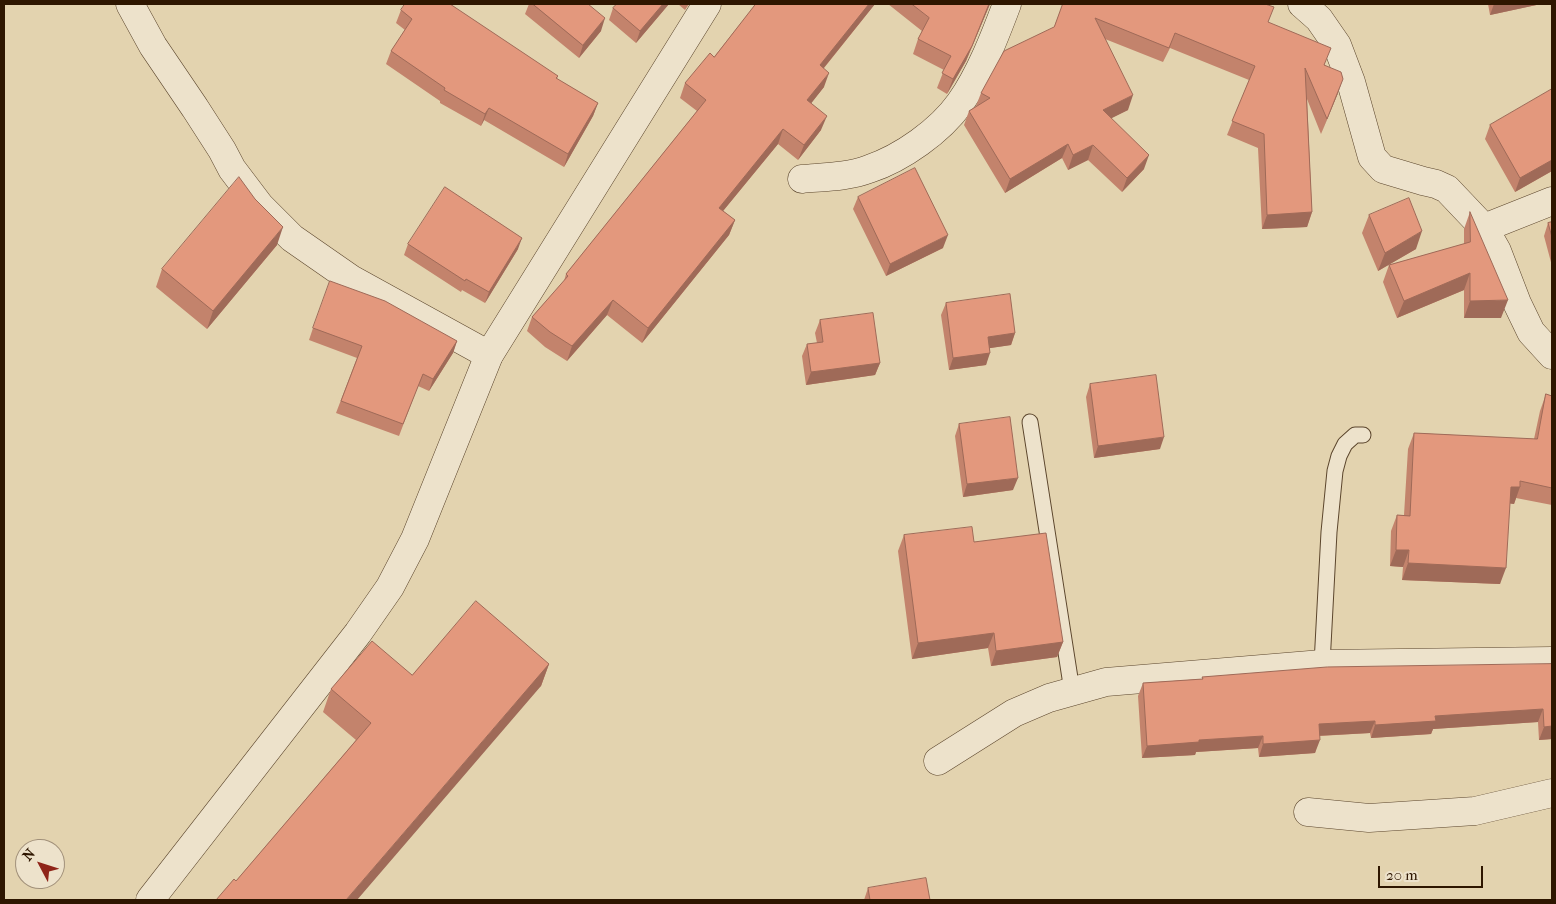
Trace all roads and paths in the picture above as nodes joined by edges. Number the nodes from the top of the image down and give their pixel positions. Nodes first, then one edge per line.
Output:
1 (130, 4) edge
2 (707, 4) edge
3 (1007, 4) edge
4 (1302, 4) edge
5 (802, 179) dead end
6 (1552, 201) edge
7 (1484, 228) junction
8 (490, 355) junction
9 (1552, 356) edge
10 (1030, 422) dead end
11 (1363, 435) dead end
12 (1552, 661) edge
13 (1322, 664) junction
14 (1072, 691) junction
15 (938, 761) dead end
16 (1552, 793) edge
17 (1308, 812) dead end
18 (150, 900) edge

1 - 8 street
2 - 8 street
3 - 5 street
4 - 7 street
6 - 7 street
7 - 9 street
8 - 18 street
10 - 14 lane
11 - 13 lane
12 - 13 street
13 - 14 street
14 - 15 street
16 - 17 street

